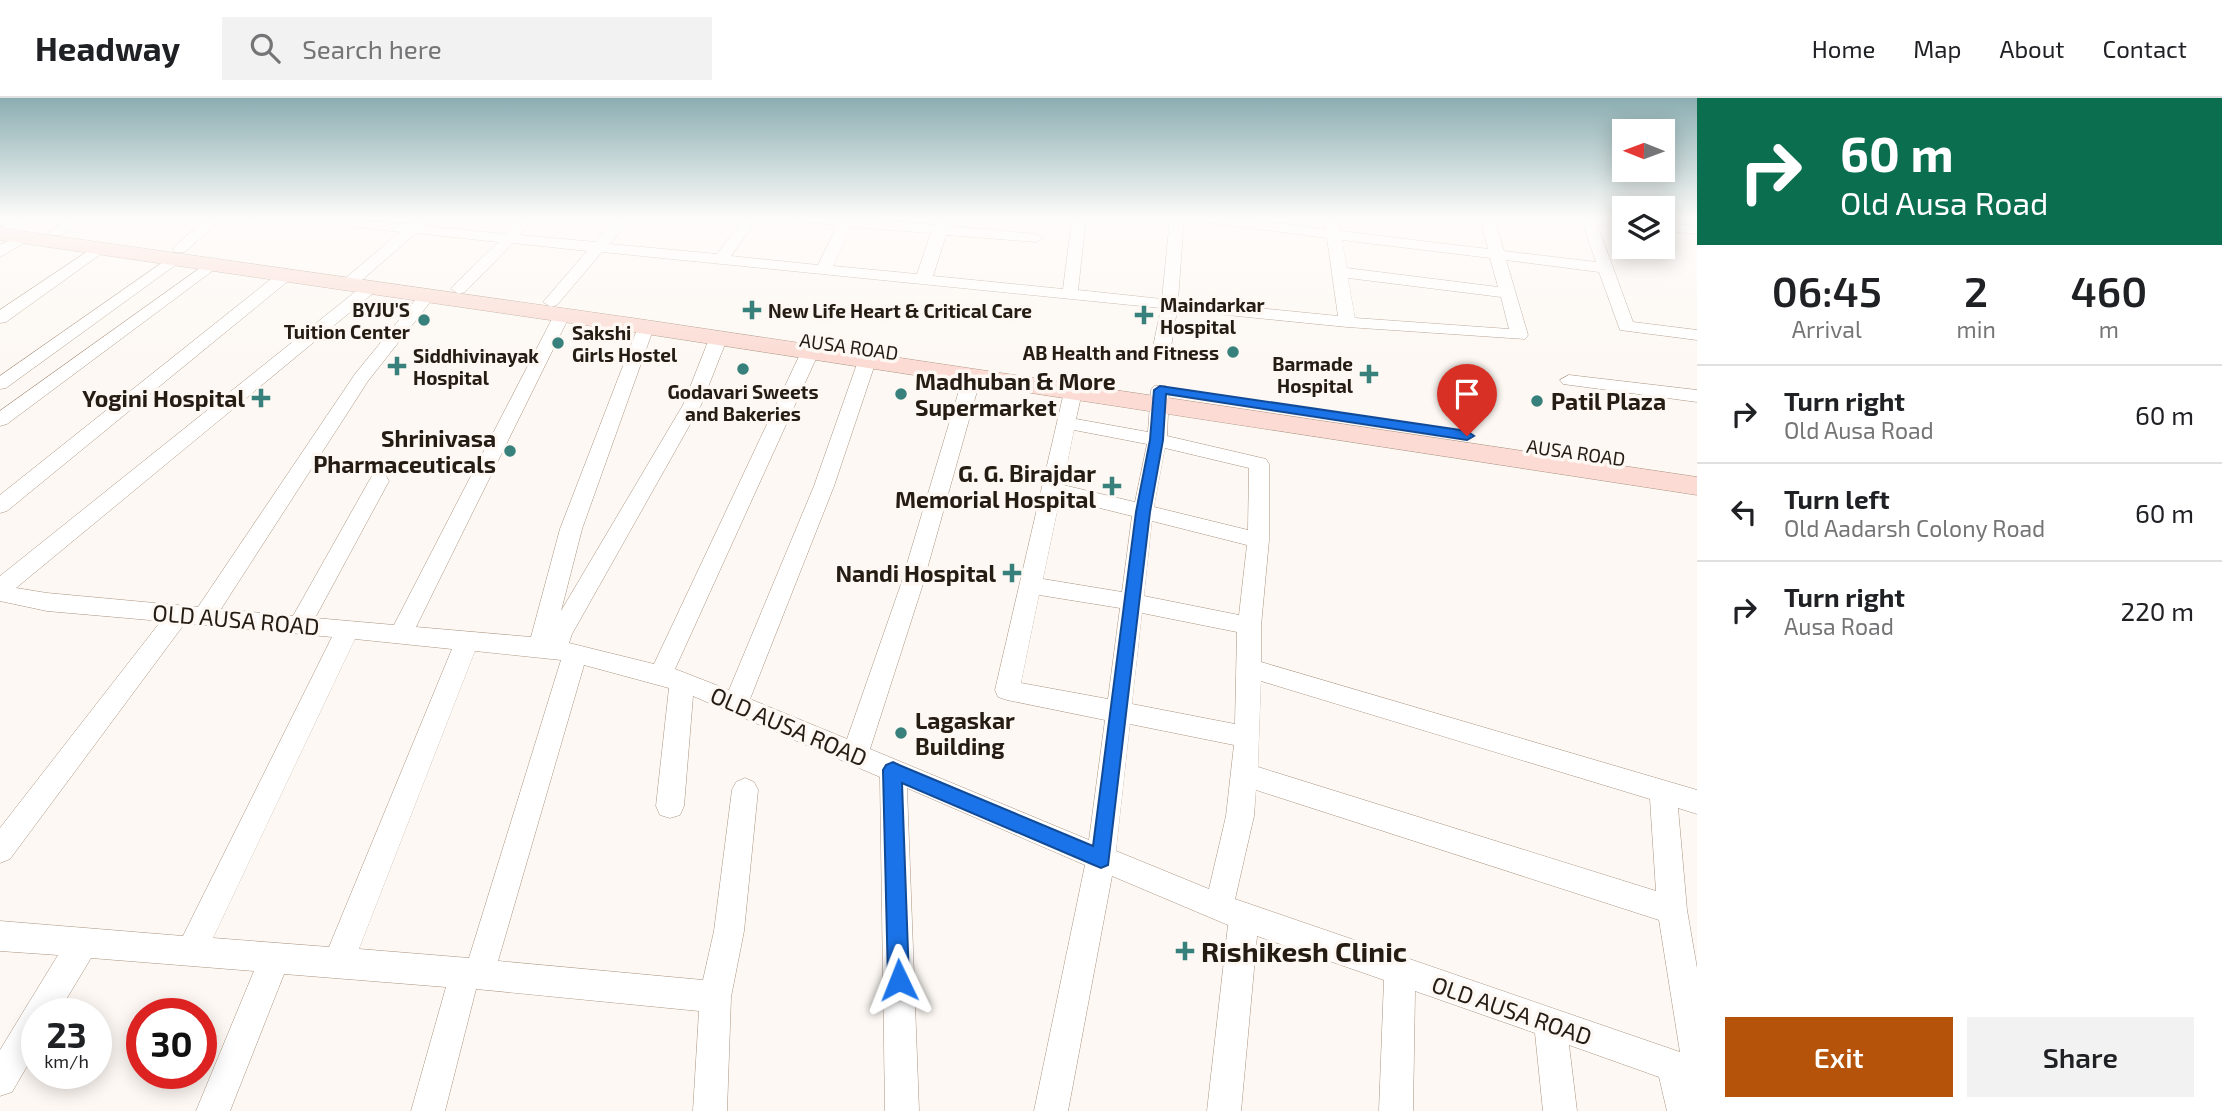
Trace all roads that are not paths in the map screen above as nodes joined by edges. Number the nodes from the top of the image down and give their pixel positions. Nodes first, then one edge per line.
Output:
1 (75, 265) edge
2 (161, 265) edge
3 (211, 265) edge
4 (229, 265) edge
5 (255, 265) edge
6 (377, 265) edge
7 (483, 265) edge
8 (585, 265) edge
9 (796, 265) edge
10 (825, 265) edge
11 (928, 265) edge
12 (1073, 265) edge
13 (1173, 265) edge
14 (1338, 265) edge
15 (1500, 265) edge
16 (1582, 265) edge
17 (824, 268) junction
18 (1605, 268) joint
19 (1339, 272) junction
20 (287, 274) junction
21 (924, 278) junction
22 (360, 282) junction
23 (459, 289) junction
24 (1507, 293) junction
25 (1070, 294) junction
26 (427, 296) junction
27 (1170, 304) junction
28 (556, 309) junction
29 (0, 318) edge
30 (1347, 322) junction
31 (646, 327) junction
32 (1697, 335) edge
33 (718, 338) junction
34 (1162, 347) dead end
35 (810, 352) junction
36 (867, 361) junction
37 (972, 377) junction
38 (1569, 380) dead end
39 (0, 384) edge
40 (1073, 392) junction
41 (1697, 396) edge
42 (1159, 397) junction
43 (0, 420) edge
44 (1066, 423) junction
45 (1157, 440) junction
46 (1697, 471) edge
47 (379, 481) dead end
48 (1697, 486) edge
49 (1051, 489) junction
50 (0, 506) edge
51 (1143, 512) junction
52 (1258, 540) junction
53 (1030, 585) junction
54 (2, 595) edge
55 (1132, 602) junction
56 (191, 615) junction
57 (300, 625) junction
58 (1249, 625) junction
59 (348, 629) junction
60 (401, 634) junction
61 (467, 640) junction
62 (557, 650) junction
63 (1248, 668) junction
64 (671, 678) junction
65 (736, 704) junction
66 (1119, 712) junction
67 (1248, 737) junction
68 (855, 754) junction
69 (893, 770) junction
70 (1243, 774) junction
71 (745, 790) dead end
72 (1663, 791) junction
73 (1697, 802) edge
74 (670, 807) dead end
75 (0, 849) edge
76 (1101, 858) junction
77 (1672, 909) junction
78 (1231, 913) junction
79 (0, 936) edge
80 (83, 943) junction
81 (191, 951) junction
82 (275, 958) junction
83 (338, 963) junction
84 (1400, 971) junction
85 (472, 973) junction
86 (715, 997) junction
87 (49, 998) edge
88 (1549, 1023) junction
89 (21, 1045) edge
90 (1689, 1066) edge
91 (0, 1080) edge
92 (213, 1111) edge
93 (428, 1111) edge
94 (710, 1111) edge
95 (902, 1111) edge
96 (1051, 1111) edge
97 (1224, 1111) edge
98 (1395, 1111) edge
99 (1560, 1111) edge
100 (1684, 1111) edge

1 - 29 street
2 - 39 street
3 - 43 street
4 - 20 main road
5 - 22 main road, AUSA ROAD
6 - 22 street
7 - 23 street
8 - 28 street
9 - 17 street
10 - 17 street
11 - 21 street
12 - 25 street
13 - 27 street
14 - 19 street
15 - 24 street
16 - 18 street
17 - 21 street
18 - 32 street
19 - 24 street
19 - 30 street
20 - 22 main road
20 - 50 street
21 - 25 street
22 - 23 main road, AUSA ROAD
22 - 26 main road
22 - 54 street
23 - 28 main road, AUSA ROAD
24 - 30 street
25 - 27 street
26 - 28 main road
26 - 56 street
27 - 30 street
27 - 34 street
28 - 31 main road
28 - 42 main road, AUSA ROAD
28 - 60 street
31 - 33 main road
31 - 62 street
33 - 35 main road
33 - 62 street
35 - 36 main road
35 - 64 street
36 - 37 main road
36 - 65 street
37 - 40 main road
37 - 68 street
38 - 41 street
40 - 42 main road
40 - 44 street
42 - 45 street
42 - 46 main road, AUSA ROAD
42 - 48 main road
44 - 45 street
44 - 49 street
45 - 51 street
45 - 52 street
47 - 57 street
49 - 51 street
49 - 53 street
51 - 52 street
51 - 55 street
52 - 58 street
53 - 55 street
53 - 66 street
54 - 56 street, OLD AUSA ROAD
55 - 58 street
55 - 66 street
56 - 57 street, OLD AUSA ROAD
56 - 75 street
57 - 59 street, OLD AUSA ROAD
58 - 63 street
59 - 60 street, OLD AUSA ROAD
59 - 81 street
60 - 61 street, OLD AUSA ROAD
61 - 62 street, OLD AUSA ROAD
61 - 83 street
62 - 64 street, OLD AUSA ROAD
62 - 85 street
63 - 67 street
63 - 72 street
64 - 65 street, OLD AUSA ROAD
64 - 74 street
65 - 68 street, OLD AUSA ROAD
66 - 67 street
66 - 76 street
67 - 70 street
68 - 69 street, OLD AUSA ROAD
69 - 76 street, OLD AUSA ROAD
69 - 95 street
70 - 77 street
70 - 78 street
71 - 86 street
72 - 73 street
72 - 77 street
76 - 78 street, OLD AUSA ROAD
76 - 96 street
77 - 90 street
78 - 84 street, OLD AUSA ROAD
78 - 97 street
79 - 80 street
80 - 81 street
80 - 87 street
81 - 82 street
82 - 83 street
82 - 92 street
83 - 85 street
84 - 88 street, OLD AUSA ROAD
84 - 98 street
85 - 86 street
85 - 93 street
86 - 94 street
88 - 90 street, OLD AUSA ROAD
88 - 99 street
89 - 91 street
90 - 100 street

